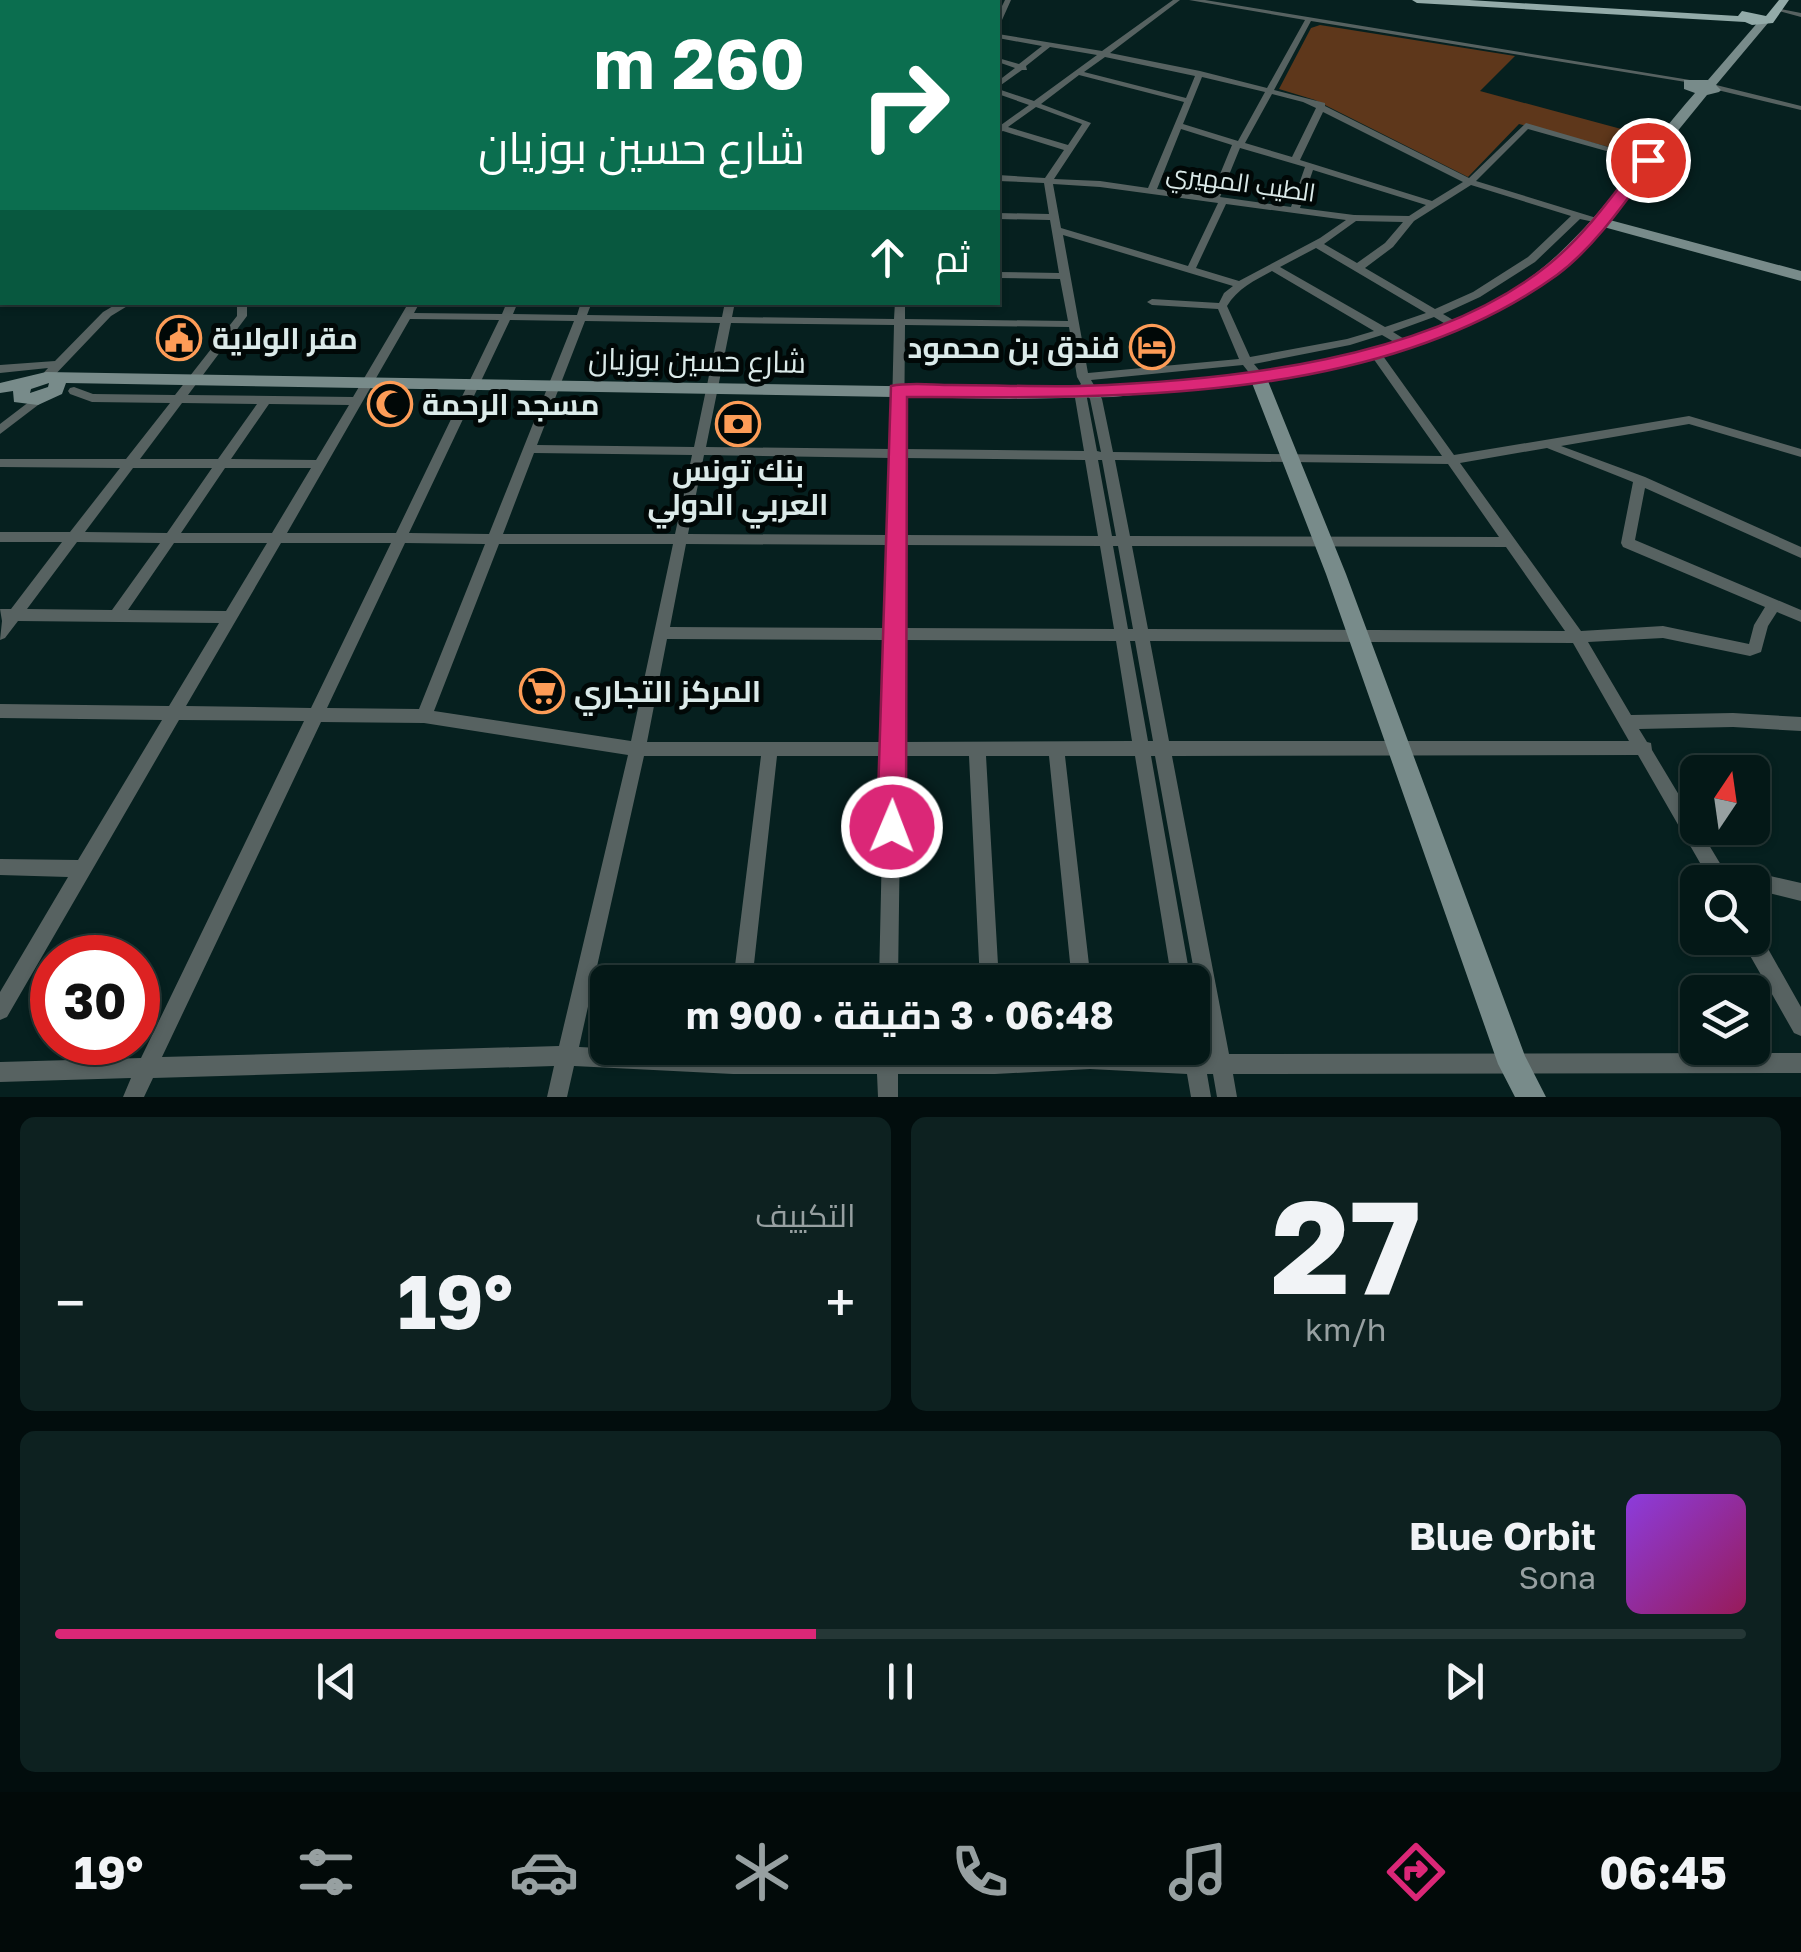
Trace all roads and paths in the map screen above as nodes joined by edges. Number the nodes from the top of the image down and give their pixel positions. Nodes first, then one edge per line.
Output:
1 (1176, 0) edge
2 (1192, 0) edge
3 (1416, 0) edge
4 (1509, 0) edge
5 (1777, 3) edge
6 (1801, 14) edge
7 (1745, 17) junction
8 (1309, 19) junction
9 (1766, 21) junction
10 (1000, 36) edge
11 (1049, 44) junction
12 (1102, 52) junction
13 (1000, 61) edge
14 (1024, 68) junction
15 (1200, 72) junction
16 (1079, 73) junction
17 (1000, 86) edge
18 (1000, 87) edge
19 (1700, 87) junction
20 (1272, 89) junction
21 (1189, 100) junction
22 (1034, 104) junction
23 (1322, 105) junction
24 (1801, 108) edge
25 (1179, 125) junction
26 (1000, 127) edge
27 (1000, 128) edge
28 (1239, 144) junction
29 (1068, 148) junction
30 (1648, 160) junction
31 (1294, 162) junction
32 (1310, 166) junction
33 (1000, 178) edge
34 (1048, 180) junction
35 (1470, 182) junction
36 (1152, 190) junction
37 (1220, 199) junction
38 (1431, 204) junction
39 (1295, 210) junction
40 (1578, 215) junction
41 (1000, 216) edge
42 (1354, 218) junction
43 (1411, 219) junction
44 (1600, 222) junction
45 (1056, 224) junction
46 (1319, 245) junction
47 (1359, 266) junction
48 (1192, 267) junction
49 (1275, 268) junction
50 (1000, 275) edge
51 (1065, 276) junction
52 (1801, 276) edge
53 (1238, 284) junction
54 (1152, 302) dead end
55 (124, 305) edge
56 (244, 305) edge
57 (413, 305) edge
58 (512, 305) edge
59 (586, 305) edge
60 (900, 305) edge
61 (1222, 306) junction
62 (728, 310) edge
63 (1438, 314) junction
64 (406, 316) junction
65 (506, 317) junction
66 (581, 317) junction
67 (899, 321) junction
68 (1073, 324) junction
69 (1456, 326) junction
70 (1383, 331) junction
71 (1405, 344) junction
72 (1374, 351) junction
73 (0, 368) edge
74 (1252, 370) junction
75 (135, 379) junction
76 (194, 381) junction
77 (367, 383) junction
78 (474, 384) junction
79 (554, 386) junction
80 (40, 387) junction
81 (1085, 387) junction
82 (0, 388) edge
83 (710, 388) junction
84 (74, 390) junction
85 (898, 391) junction
86 (0, 399) edge
87 (180, 399) junction
88 (266, 400) junction
89 (357, 400) junction
90 (1552, 447) junction
91 (530, 449) junction
92 (698, 451) junction
93 (1801, 453) edge
94 (897, 454) junction
95 (1101, 456) junction
96 (1292, 458) junction
97 (1450, 460) junction
98 (0, 463) edge
99 (130, 463) junction
100 (221, 464) junction
101 (320, 464) junction
102 (1640, 480) junction
103 (0, 537) edge
104 (74, 537) junction
105 (170, 537) junction
106 (277, 538) junction
107 (401, 538) junction
108 (680, 538) junction
109 (494, 539) junction
110 (895, 539) junction
111 (1115, 540) junction
112 (1322, 542) junction
113 (1510, 542) junction
114 (1801, 553) edge
115 (1773, 606) junction
116 (7, 615) edge
117 (116, 616) junction
118 (1801, 616) edge
119 (231, 617) junction
120 (662, 633) junction
121 (0, 634) edge
122 (894, 634) junction
123 (1133, 636) junction
124 (1358, 637) junction
125 (1577, 637) junction
126 (0, 710) edge
127 (175, 713) junction
128 (318, 715) junction
129 (424, 716) junction
130 (1630, 722) junction
131 (1801, 724) edge
132 (1399, 748) junction
133 (1645, 748) junction
134 (770, 749) junction
135 (893, 749) junction
136 (978, 749) junction
137 (1056, 749) junction
138 (1143, 749) junction
139 (1162, 749) junction
140 (637, 750) junction
141 (1711, 865) edge
142 (0, 867) edge
143 (84, 869) junction
144 (1770, 886) edge
145 (1801, 892) edge
146 (1761, 955) edge
147 (745, 965) edge
148 (889, 965) edge
149 (989, 965) edge
150 (1080, 965) edge
151 (1179, 965) edge
152 (0, 1010) edge
153 (1801, 1026) edge
154 (566, 1056) junction
155 (590, 1056) edge
156 (1210, 1061) edge
157 (1801, 1063) edge
158 (1220, 1064) junction
159 (1513, 1064) junction
160 (887, 1065) edge
161 (1196, 1065) edge
162 (149, 1068) junction
163 (0, 1072) edge
164 (133, 1097) edge
165 (557, 1097) edge
166 (888, 1097) edge
167 (1202, 1097) edge
168 (1227, 1097) edge
169 (1531, 1097) edge

1 - 12 street
2 - 8 street
3 - 7 main road
4 - 7 main road
5 - 6 street
5 - 7 main road
5 - 9 main road
7 - 9 main road
7 - 19 main road
8 - 19 street
8 - 20 street
9 - 19 main road
10 - 11 street
11 - 12 street
11 - 14 street
12 - 15 street
12 - 16 street
13 - 14 street
14 - 17 street
15 - 20 street
15 - 21 street
16 - 21 street
16 - 22 street
18 - 22 street
19 - 24 street
19 - 30 main road, شارع حسين بوزيان
20 - 23 street
20 - 28 street
21 - 25 street
22 - 26 street
22 - 29 street
23 - 31 street
23 - 35 street
25 - 28 street
25 - 36 street
27 - 29 street
28 - 31 street
28 - 37 street
29 - 34 street
30 - 35 street
30 - 44 main road, شارع حسين بوزيان
31 - 32 street
32 - 38 street
32 - 39 street
33 - 34 street, الطيب المهيري
34 - 36 street, الطيب المهيري
34 - 45 street
35 - 38 street
35 - 40 street
36 - 37 street, الطيب المهيري
37 - 39 street, الطيب المهيري
37 - 48 street
38 - 43 street
39 - 42 street, الطيب المهيري
40 - 44 street
40 - 63 street
41 - 45 street
42 - 43 street, الطيب المهيري
42 - 46 street
43 - 47 street
44 - 52 main road
44 - 69 main road, شارع حسين بوزيان
45 - 48 street
45 - 51 street
46 - 47 street
46 - 49 street
47 - 63 street
48 - 53 street
49 - 53 street
49 - 70 street
50 - 51 street
51 - 68 street
53 - 61 street
54 - 61 street
55 - 80 street
56 - 76 street
57 - 64 street
58 - 65 street
59 - 66 street
60 - 67 street
61 - 74 street
62 - 66 street
62 - 67 street
62 - 83 street
63 - 69 street
63 - 70 street
64 - 65 street
64 - 77 street
65 - 66 street
65 - 78 street
66 - 79 street
67 - 68 street
67 - 85 street
68 - 81 street
69 - 71 main road, شارع حسين بوزيان
70 - 71 street
70 - 74 street
71 - 72 main road, شارع حسين بوزيان
72 - 74 main road, شارع حسين بوزيان
72 - 97 street
73 - 80 street
74 - 81 main road, شارع حسين بوزيان
74 - 96 main road
75 - 76 main road, شارع حسين بوزيان
75 - 80 main road, شارع حسين بوزيان
75 - 84 main road, شارع حسين بوزيان
76 - 77 main road, شارع حسين بوزيان
76 - 87 street
77 - 78 main road, شارع حسين بوزيان
77 - 89 street
78 - 79 main road, شارع حسين بوزيان
78 - 107 street
79 - 83 main road, شارع حسين بوزيان
79 - 91 street
80 - 82 main road
80 - 84 main road, شارع حسين بوزيان
80 - 86 main road
81 - 85 main road, شارع حسين بوزيان
81 - 95 street
83 - 85 main road, شارع حسين بوزيان
83 - 92 street
84 - 87 street
85 - 94 street
87 - 88 street
87 - 99 street
88 - 89 street
88 - 100 street
89 - 101 street
90 - 93 street
90 - 97 street
90 - 102 street
91 - 92 street
91 - 109 street
92 - 94 street
92 - 108 street
94 - 95 street
94 - 110 street
95 - 96 street
95 - 111 street
96 - 97 street
96 - 112 main road
97 - 113 street
98 - 99 street
99 - 100 street
99 - 104 street
100 - 101 street
100 - 105 street
101 - 106 street
102 - 114 street
102 - 115 street
103 - 104 street
104 - 105 street
104 - 116 street
105 - 106 street
105 - 117 street
106 - 107 street
106 - 119 street
107 - 109 street
107 - 128 street
108 - 109 street
108 - 110 street
108 - 120 street
109 - 129 street
110 - 111 street
110 - 122 street
111 - 112 street
111 - 123 street
112 - 113 street
112 - 124 main road
113 - 125 street
115 - 118 street
115 - 125 street
116 - 117 street
116 - 121 street
117 - 119 street
119 - 127 street
120 - 122 street
120 - 140 street
122 - 123 street
122 - 135 street
123 - 124 street
123 - 138 street
123 - 139 street
124 - 125 street
124 - 132 main road
125 - 130 street
126 - 127 street
127 - 128 street
127 - 143 street
128 - 129 street
128 - 162 street
129 - 140 street
130 - 131 street
130 - 133 street
132 - 133 street
132 - 139 street
132 - 159 main road
133 - 141 street
134 - 135 street
134 - 140 street
134 - 147 street
135 - 136 street
135 - 148 street
136 - 137 street
136 - 149 street
137 - 138 street
137 - 150 street
138 - 139 street
138 - 151 street
139 - 158 street
140 - 154 street
142 - 143 street
143 - 152 street
144 - 145 street
146 - 153 street
154 - 155 street
154 - 162 street
154 - 165 street
156 - 158 street
157 - 159 street
158 - 159 street
158 - 168 street
159 - 169 main road
160 - 166 street
161 - 167 street
162 - 163 street
162 - 164 street

